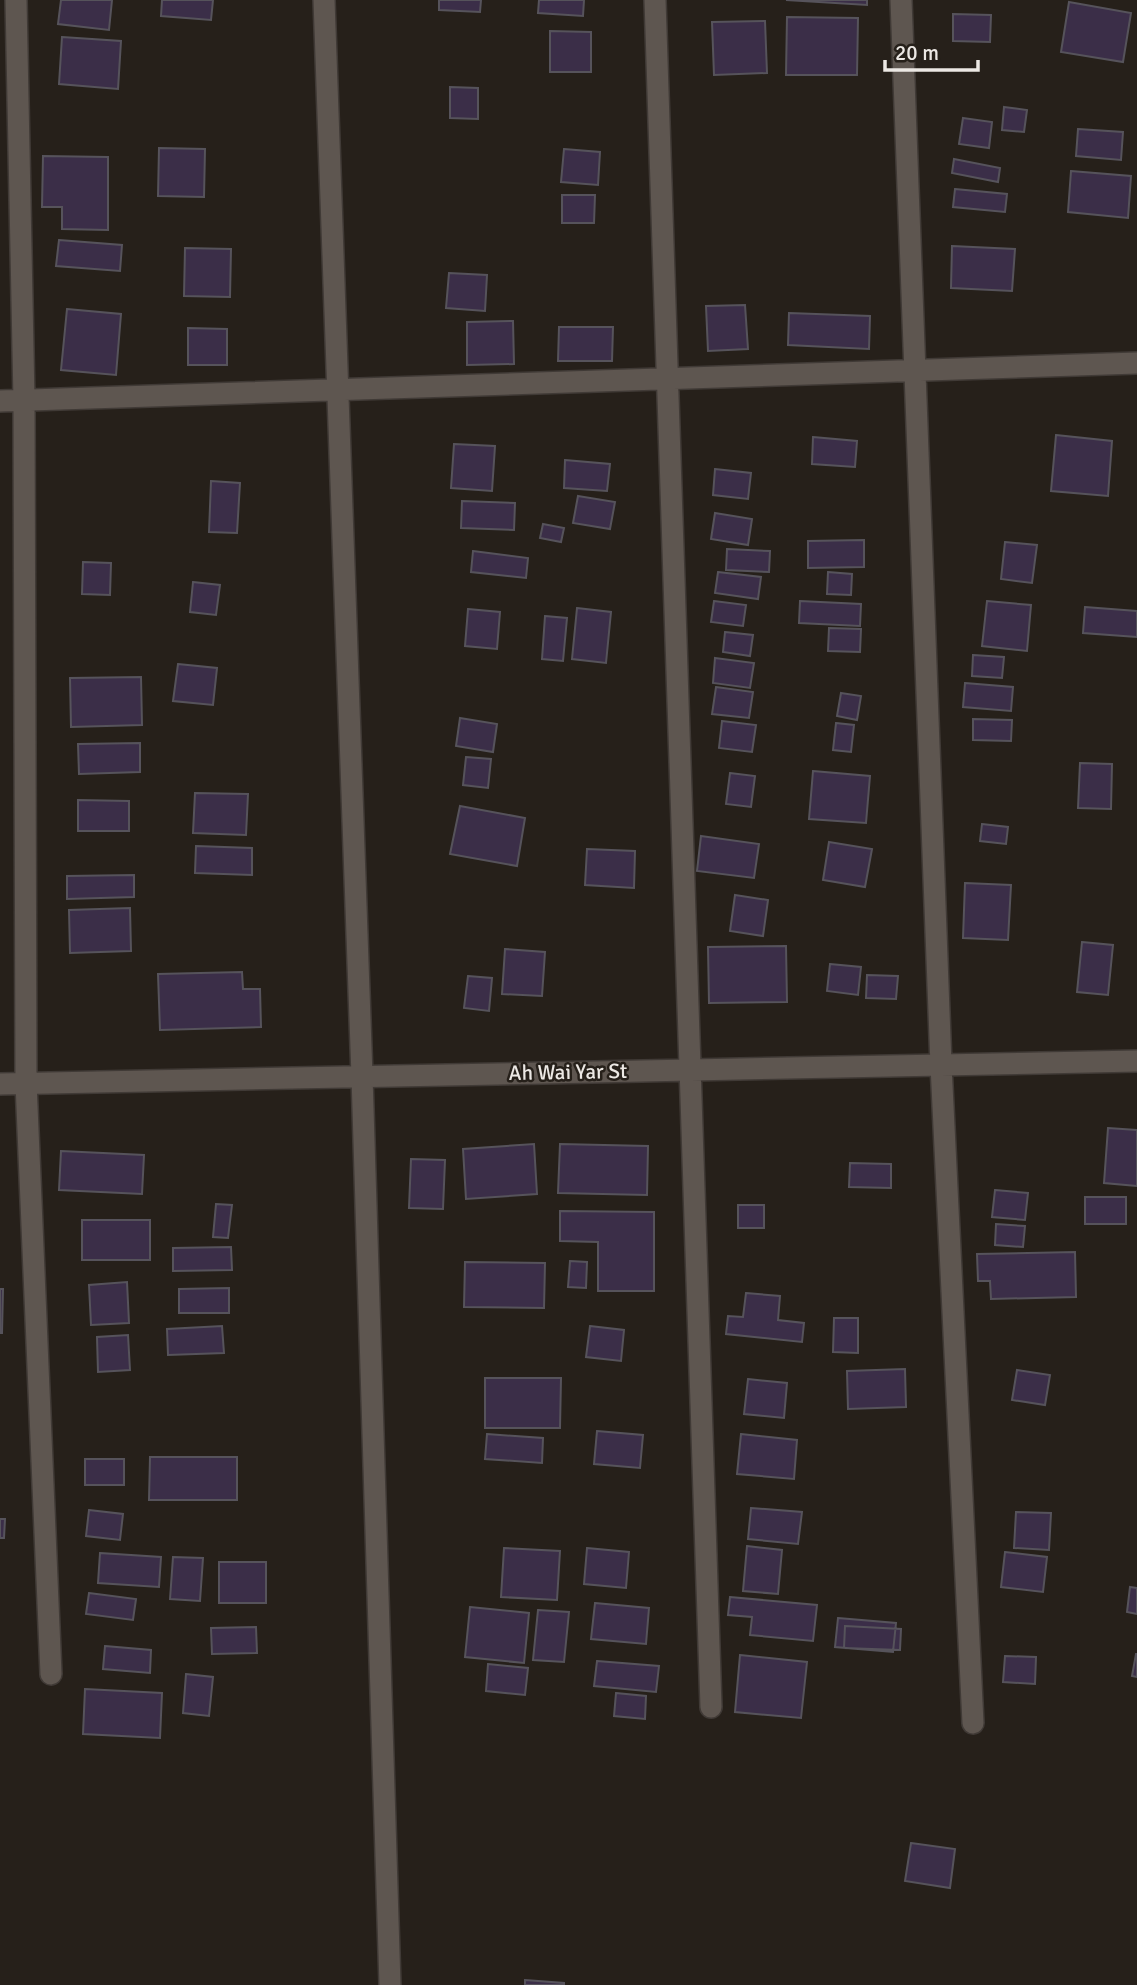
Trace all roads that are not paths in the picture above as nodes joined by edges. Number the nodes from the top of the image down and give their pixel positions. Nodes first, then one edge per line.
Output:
1 (16, 0) edge
2 (324, 0) edge
3 (655, 0) edge
4 (901, 0) edge
5 (1137, 363) edge
6 (917, 370) junction
7 (668, 379) junction
8 (337, 390) junction
9 (24, 400) junction
10 (0, 401) edge
11 (1137, 1061) edge
12 (941, 1065) junction
13 (689, 1070) junction
14 (362, 1076) junction
15 (26, 1083) junction
16 (0, 1084) edge
17 (51, 1674) dead end
18 (710, 1707) dead end
19 (973, 1723) dead end
20 (390, 1985) edge

1 - 9 street
2 - 8 street
3 - 7 street
4 - 6 street
5 - 6 street
6 - 7 street
6 - 12 street
7 - 8 street
7 - 13 street
8 - 9 street
8 - 14 street
9 - 10 street
9 - 15 street
11 - 12 street, Ah Wai Yar St
12 - 13 street, Ah Wai Yar St
12 - 19 street
13 - 14 street, Ah Wai Yar St
13 - 18 street
14 - 15 street, Ah Wai Yar St
14 - 20 street
15 - 16 street, Ah Wai Yar St
15 - 17 street

